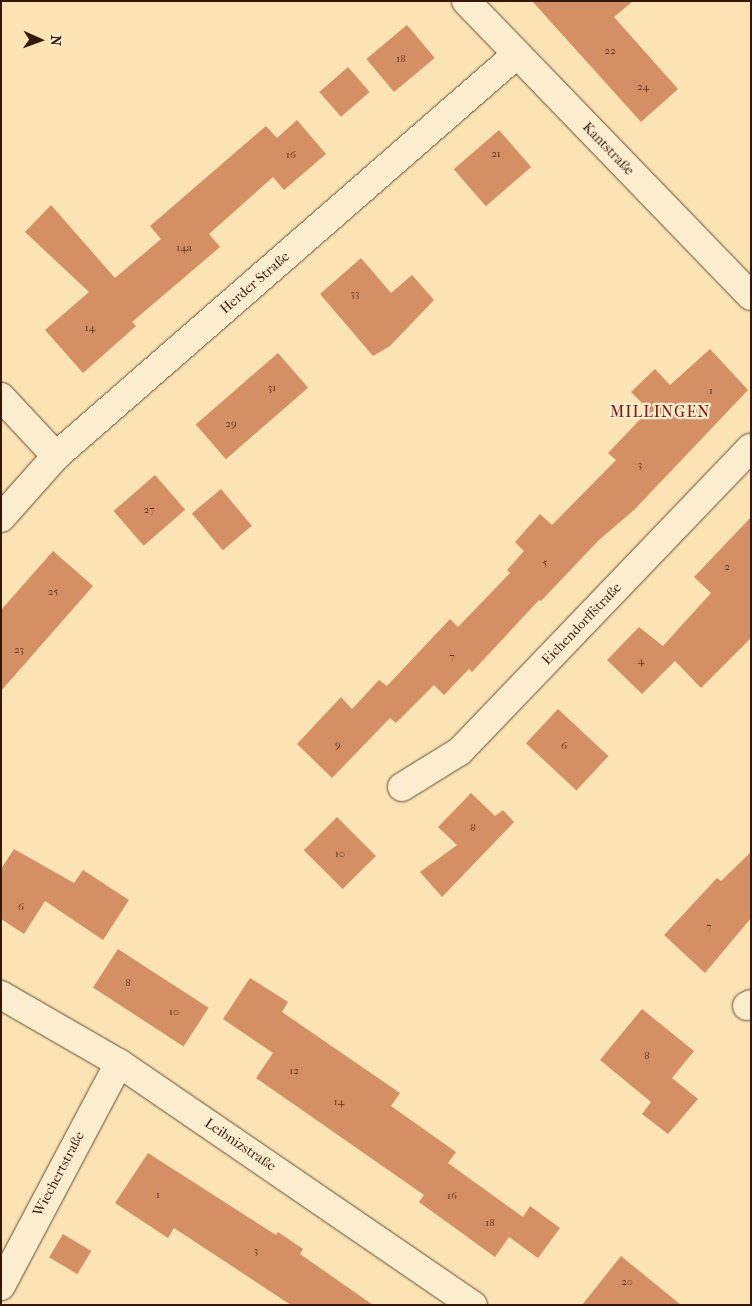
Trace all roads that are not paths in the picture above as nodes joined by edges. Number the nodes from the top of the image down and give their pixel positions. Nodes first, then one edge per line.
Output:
1 (466, 1) edge
2 (516, 55) junction
3 (751, 296) edge
4 (1, 397) edge
5 (751, 448) edge
6 (56, 456) junction
7 (1, 518) edge
8 (402, 787) dead end
9 (1, 995) edge
10 (119, 1063) junction
11 (1, 1286) edge
12 (460, 1301) edge

1 - 2 street, Kantstraße
2 - 3 street, Kantstraße
2 - 6 street, Herder Straße
4 - 6 street
5 - 8 street, Eichendorffstraße
6 - 7 street, Herder Straße
9 - 10 street, Leibnizstraße
10 - 11 street, Wiechertstraße
10 - 12 street, Leibnizstraße

